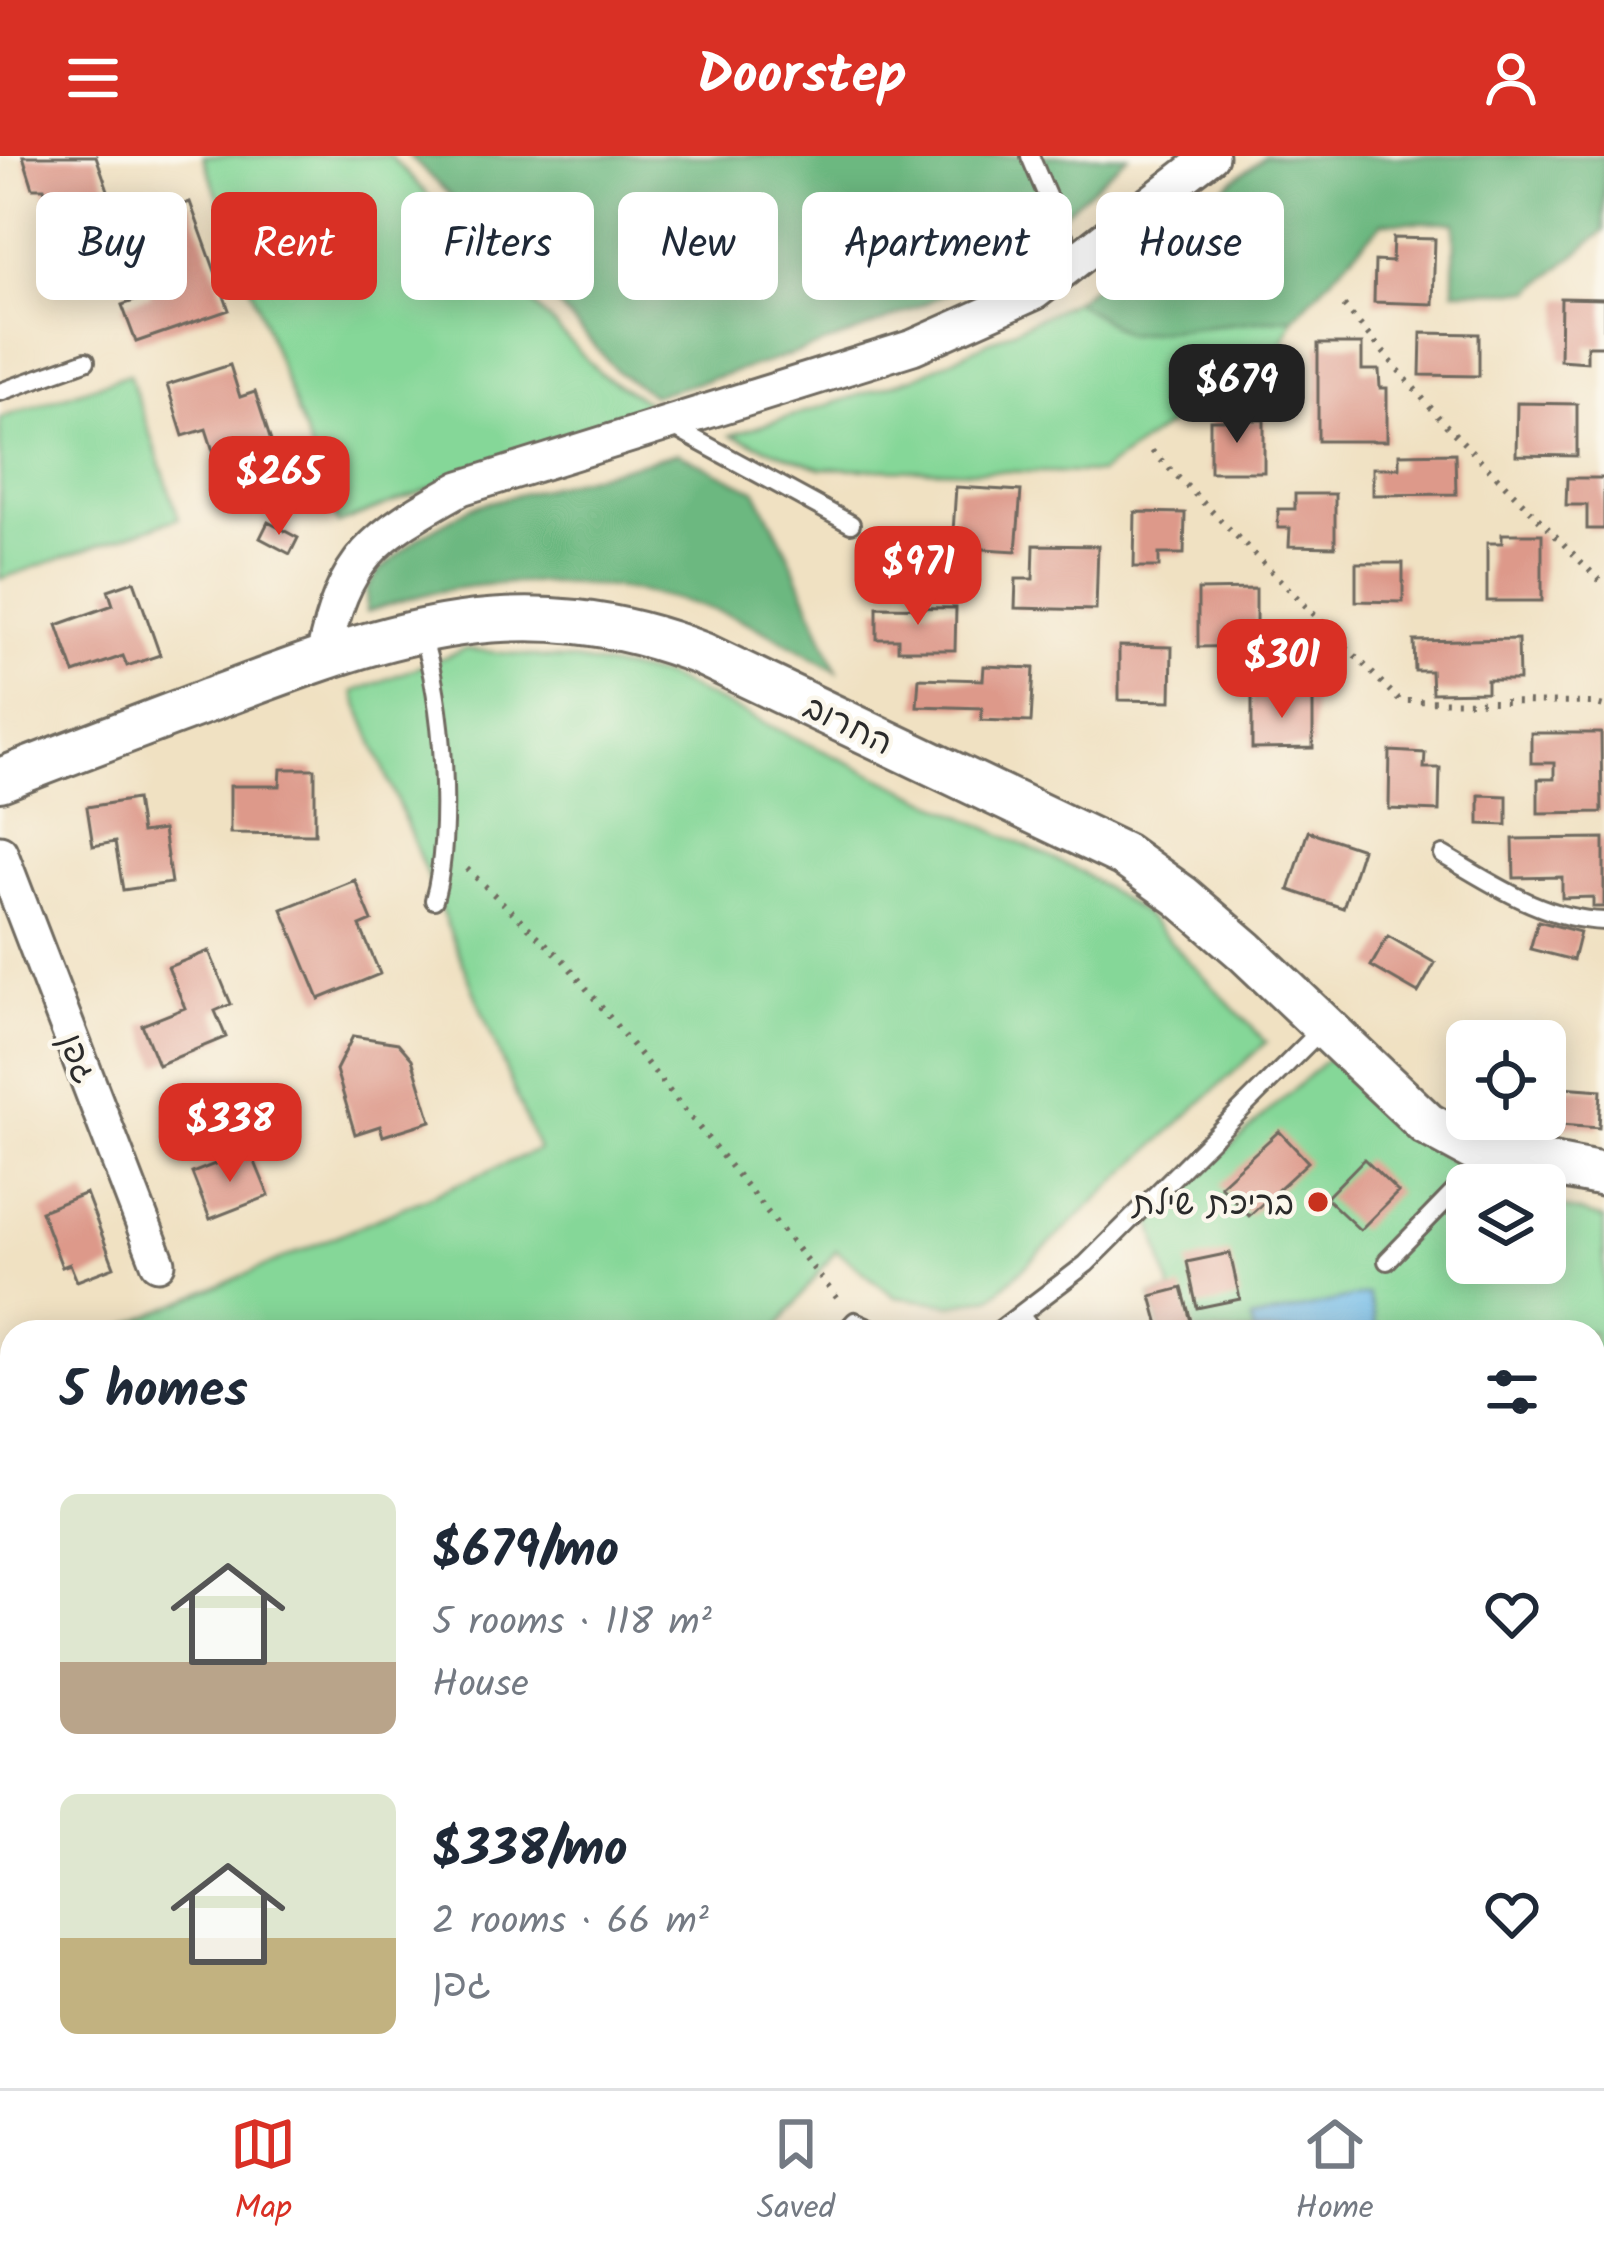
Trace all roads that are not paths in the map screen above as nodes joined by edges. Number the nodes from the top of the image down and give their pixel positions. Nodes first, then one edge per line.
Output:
1 (1030, 156) edge
2 (1211, 156) edge
3 (1074, 259) junction
4 (86, 361) dead end
5 (0, 392) edge
6 (663, 423) junction
7 (851, 524) dead end
8 (419, 629) junction
9 (323, 657) junction
10 (0, 780) edge
11 (0, 852) edge
12 (1443, 855) dead end
13 (434, 900) dead end
14 (1604, 921) edge
15 (1323, 1028) junction
16 (1492, 1154) junction
17 (1604, 1175) edge
18 (1388, 1261) dead end
19 (158, 1263) dead end
20 (1021, 1316) junction
21 (1015, 1320) edge
22 (1024, 1320) edge

1 - 3 lane
2 - 3 street
3 - 6 street
4 - 5 lane
6 - 7 lane
6 - 9 street
8 - 9 street, החרוב
8 - 13 lane
8 - 15 street, החרוב
9 - 10 street, החרוב
11 - 19 street, גפן
12 - 14 lane
15 - 16 street, החרוב
15 - 20 lane
16 - 17 street, החרוב
16 - 18 lane
20 - 21 lane
20 - 22 lane

